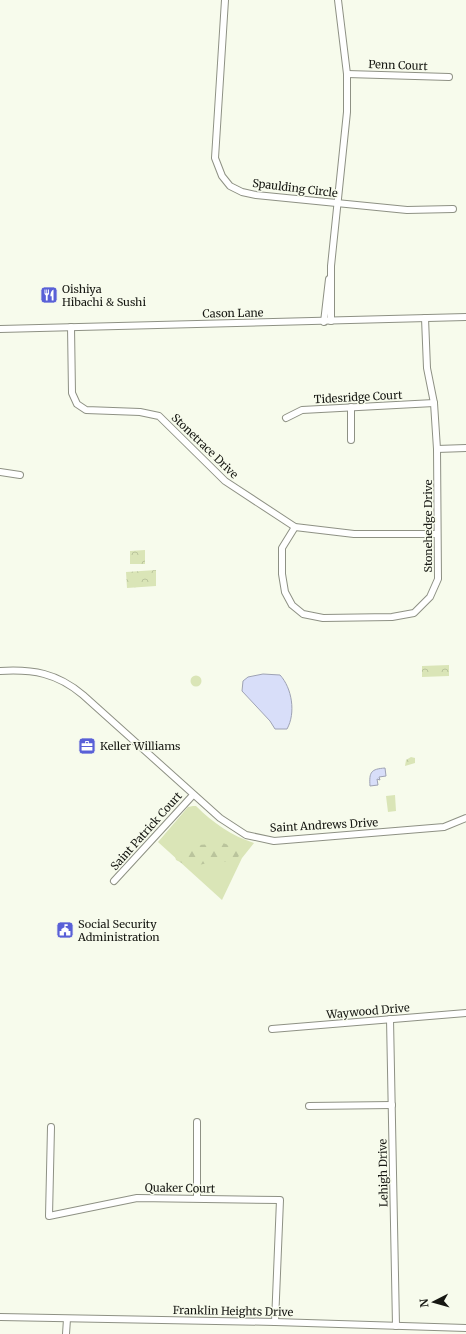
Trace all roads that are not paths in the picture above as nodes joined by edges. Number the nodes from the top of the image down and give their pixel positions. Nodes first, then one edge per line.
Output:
1 (225, 0) edge
2 (338, 0) edge
3 (347, 74) junction
4 (449, 77) dead end
5 (339, 203) junction
6 (453, 209) dead end
7 (331, 266) junction
8 (466, 317) edge
9 (425, 318) junction
10 (324, 322) junction
11 (331, 322) junction
12 (71, 327) junction
13 (0, 329) edge
14 (434, 403) junction
15 (351, 407) junction
16 (286, 418) dead end
17 (351, 440) dead end
18 (466, 448) edge
19 (437, 449) junction
20 (0, 472) edge
21 (20, 475) dead end
22 (295, 527) junction
23 (437, 534) junction
24 (0, 670) edge
25 (193, 795) junction
26 (466, 818) edge
27 (114, 881) dead end
28 (466, 1013) edge
29 (390, 1019) junction
30 (272, 1029) dead end
31 (392, 1105) junction
32 (309, 1106) dead end
33 (198, 1122) dead end
34 (51, 1127) dead end
35 (197, 1198) junction
36 (0, 1317) edge
37 (67, 1318) junction
38 (276, 1322) junction
39 (396, 1326) junction
40 (466, 1328) edge
41 (66, 1334) edge

1 - 5 street, Spaulding Circle
2 - 3 street
3 - 4 street, Penn Court
3 - 5 street
5 - 6 street, Spaulding Circle
5 - 7 street
7 - 10 street
7 - 11 street
8 - 9 street, Cason Lane
9 - 11 street, Cason Lane
9 - 14 street, Stonehedge Drive
10 - 11 street, Cason Lane
10 - 12 street, Cason Lane
12 - 13 street, Cason Lane
12 - 22 street, Stonetrace Drive
14 - 15 street, Tidesridge Court
14 - 19 street, Stonehedge Drive
15 - 16 street, Tidesridge Court
15 - 17 street
18 - 19 street
19 - 23 street, Stonehedge Drive
20 - 21 street
22 - 23 street, Stonetrace Drive
22 - 23 street, Stonehedge Drive
24 - 25 street, Saint Andrews Drive
25 - 26 street, Saint Andrews Drive
25 - 27 street, Saint Patrick Court
28 - 29 street, Waywood Drive
29 - 30 street, Waywood Drive
29 - 31 street, Lehigh Drive
31 - 32 street
31 - 39 street, Lehigh Drive
33 - 35 street
34 - 35 street, Quaker Court
35 - 38 street, Quaker Court
36 - 37 street, Franklin Heights Drive
37 - 38 street, Franklin Heights Drive
37 - 41 street
38 - 39 street, Franklin Heights Drive
39 - 40 street, Franklin Heights Drive

